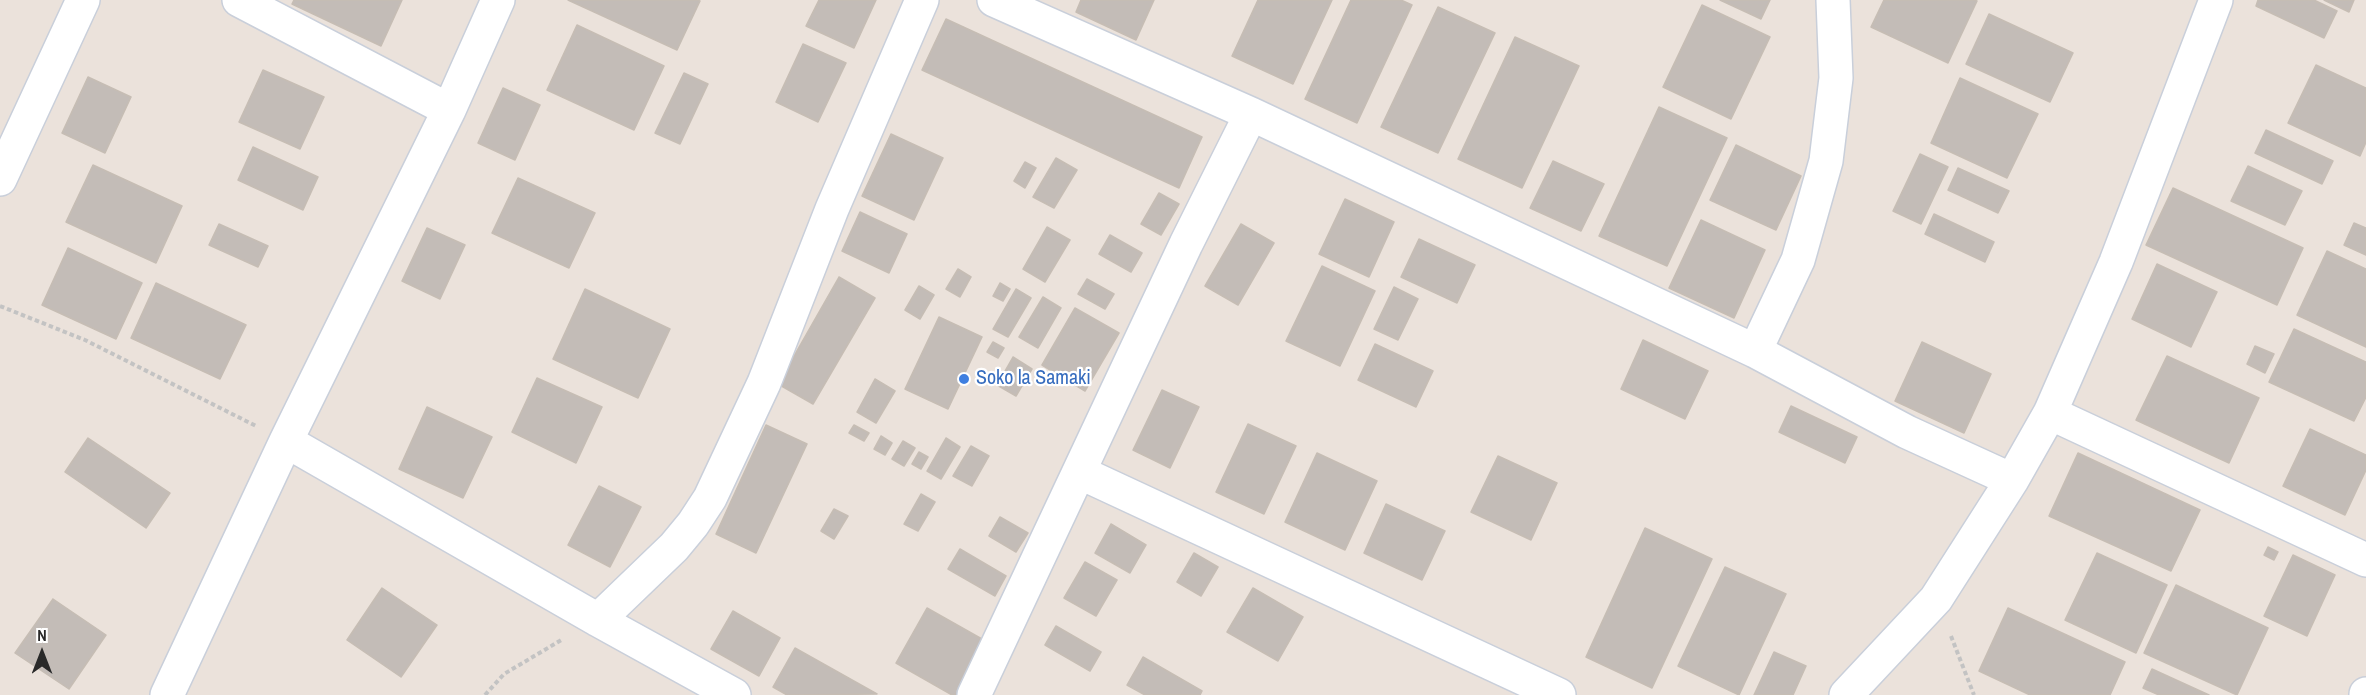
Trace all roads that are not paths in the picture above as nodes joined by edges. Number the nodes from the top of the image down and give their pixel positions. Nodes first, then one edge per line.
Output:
1 (83, 0) edge
2 (239, 0) edge
3 (498, 0) edge
4 (922, 0) edge
5 (994, 0) edge
6 (1833, 0) edge
7 (2216, 0) edge
8 (449, 110) junction
9 (1251, 114) junction
10 (0, 179) edge
11 (1755, 351) junction
12 (2050, 413) junction
13 (286, 441) junction
14 (1079, 472) junction
15 (2012, 480) junction
16 (2366, 560) edge
17 (598, 620) junction
18 (167, 695) edge
19 (734, 695) edge
20 (974, 695) edge
21 (1559, 695) edge
22 (1846, 695) edge

1 - 10 street
2 - 8 street
3 - 8 street
4 - 17 street
5 - 9 street
6 - 11 street
7 - 12 street
8 - 13 street
9 - 11 street
9 - 14 street
11 - 15 street
12 - 15 street
12 - 16 street
13 - 17 street
13 - 18 street
14 - 20 street
14 - 21 street
15 - 22 street
17 - 19 street

